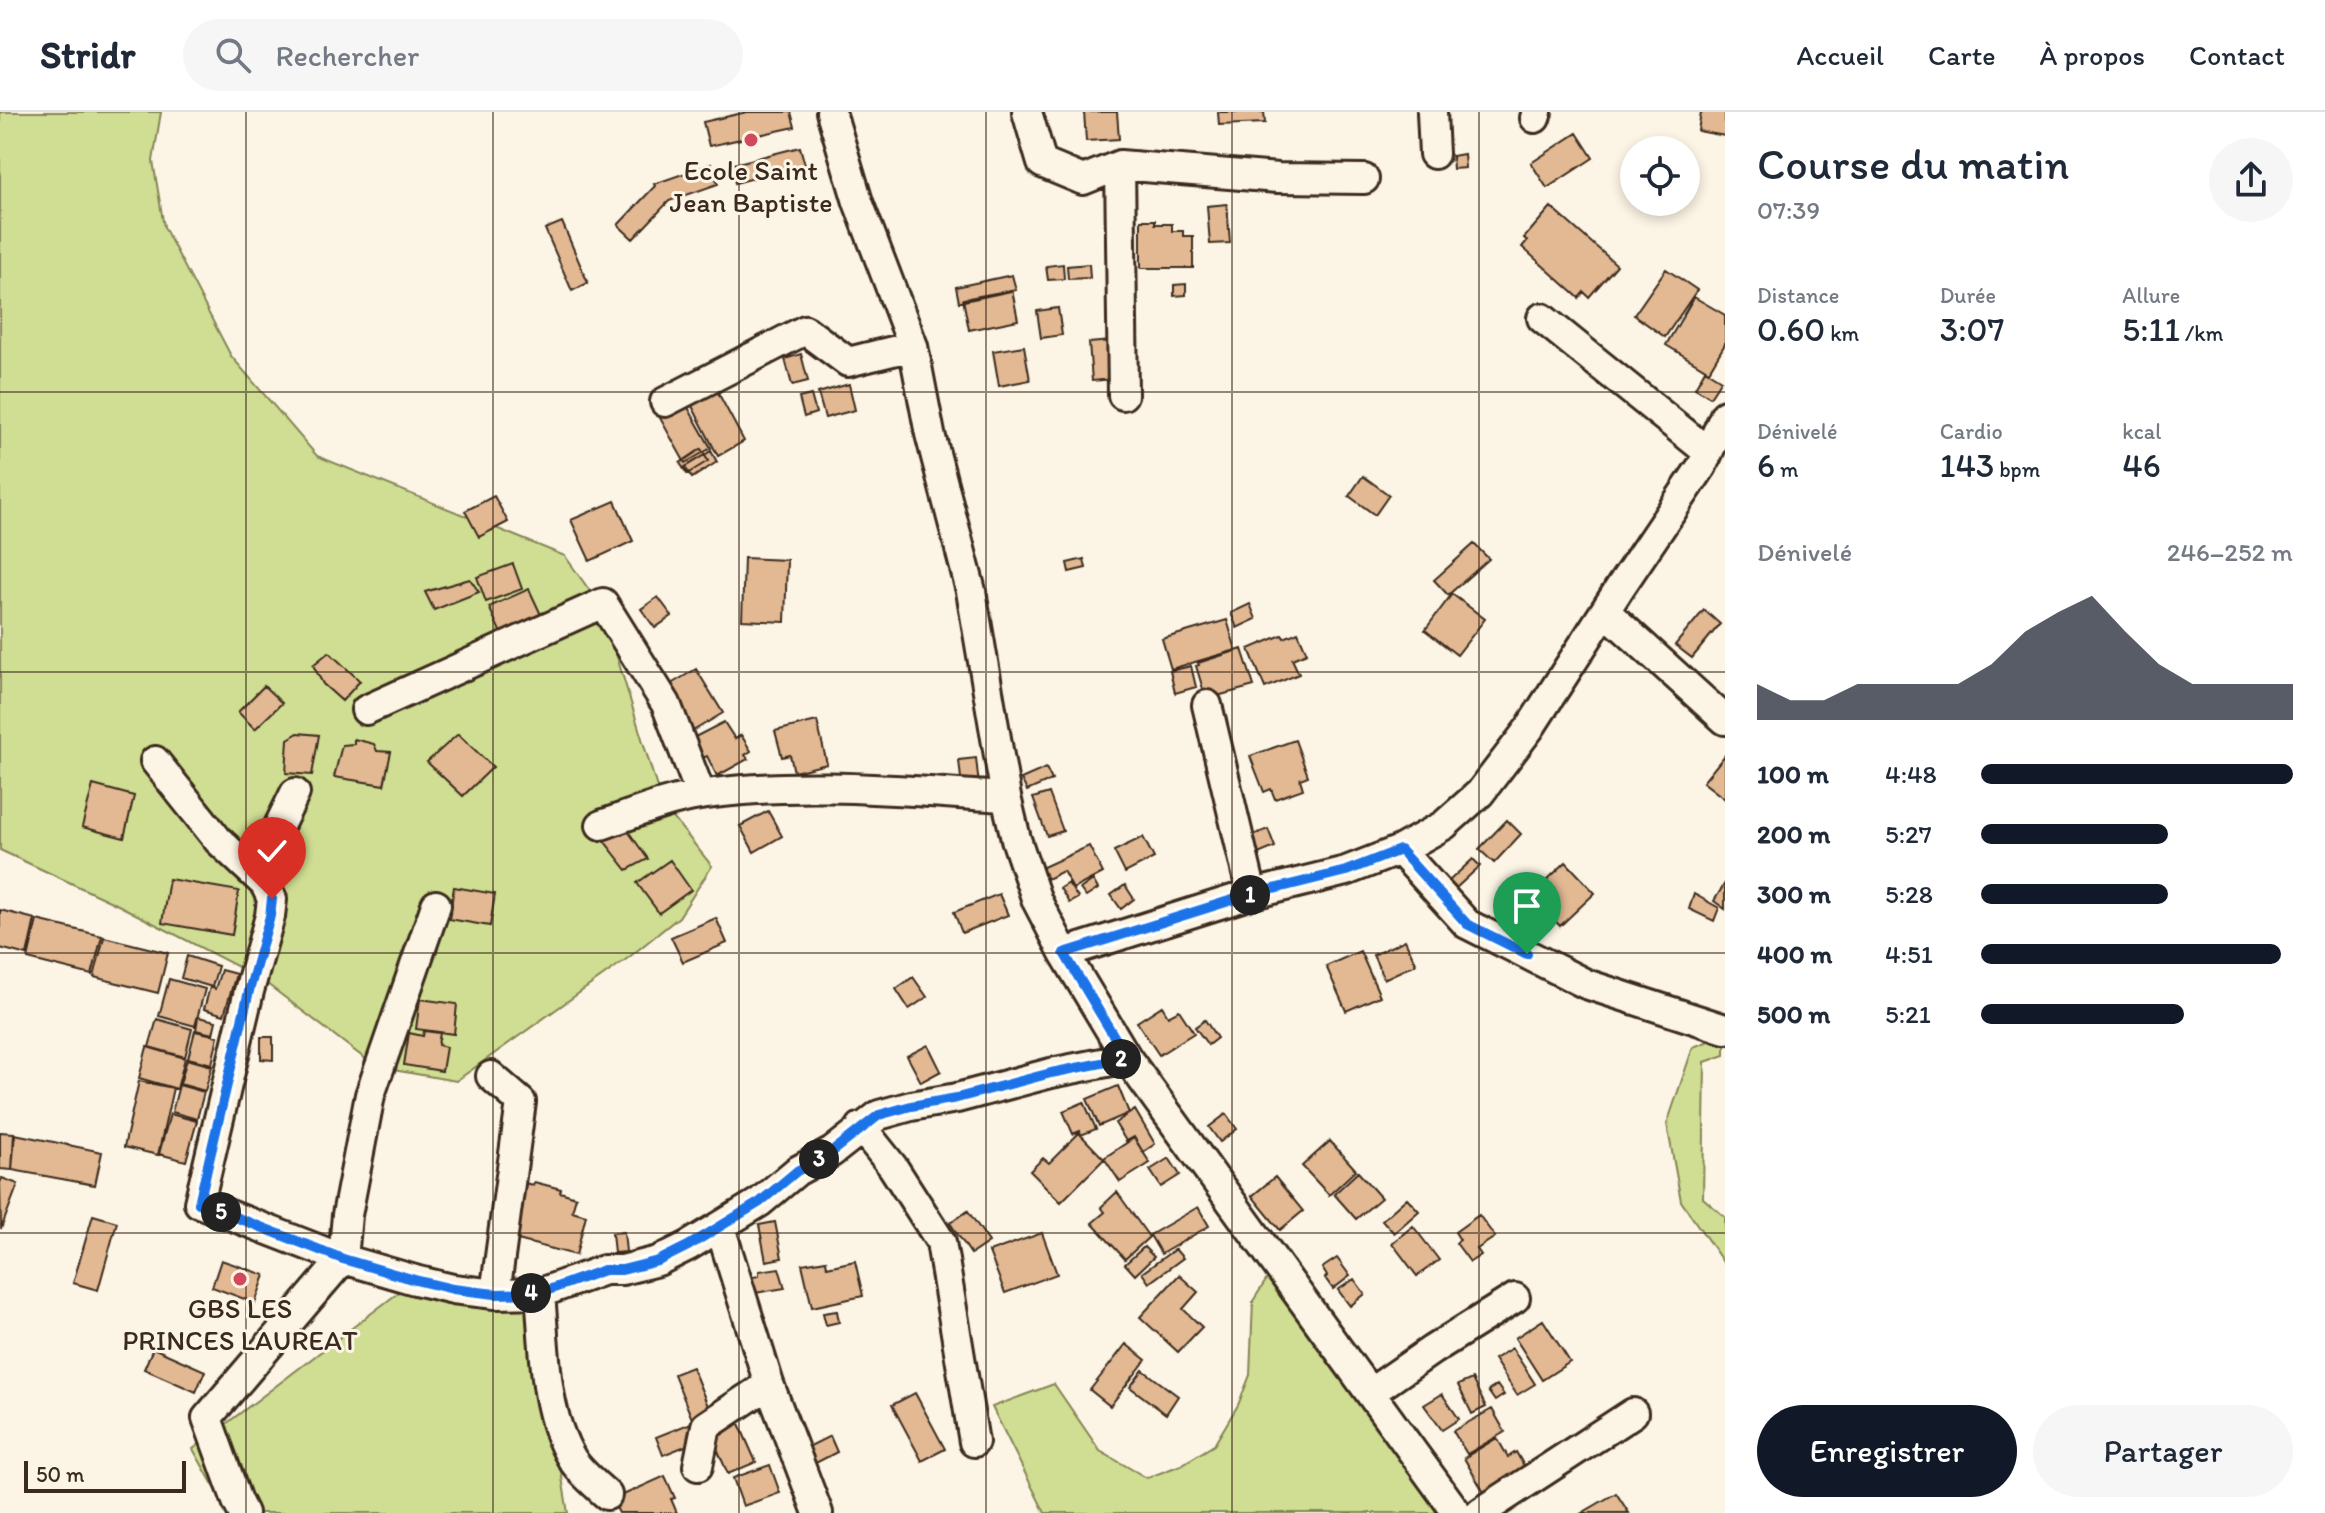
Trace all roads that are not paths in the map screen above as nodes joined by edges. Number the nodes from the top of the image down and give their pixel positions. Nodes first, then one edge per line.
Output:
1 (1027, 112) edge
2 (1432, 112) edge
3 (838, 114) edge
4 (1434, 154) dead end
5 (1120, 165) junction
6 (1364, 179) dead end
7 (1542, 318) dead end
8 (913, 346) junction
9 (1123, 395) dead end
10 (665, 402) dead end
11 (1725, 415) edge
12 (1708, 452) junction
13 (1605, 611) junction
14 (1207, 705) dead end
15 (366, 710) dead end
16 (1725, 720) edge
17 (155, 761) dead end
18 (295, 793) dead end
19 (701, 795) junction
20 (1006, 797) junction
21 (601, 825) dead end
22 (1400, 850) junction
23 (265, 884) junction
24 (1252, 894) junction
25 (436, 905) dead end
26 (1064, 953) junction
27 (1725, 1029) edge
28 (1127, 1058) junction
29 (491, 1076) dead end
30 (861, 1127) junction
31 (720, 1227) junction
32 (343, 1259) junction
33 (540, 1293) junction
34 (495, 1294) junction
35 (1515, 1298) dead end
36 (769, 1384) junction
37 (1370, 1393) junction
38 (1633, 1413) dead end
39 (974, 1442) dead end
40 (698, 1466) dead end
41 (607, 1495) dead end
42 (243, 1513) edge
43 (818, 1513) edge
44 (1457, 1513) edge
45 (1480, 1513) edge

1 - 5 street
2 - 4 street
3 - 8 street
5 - 6 street
5 - 9 street
7 - 12 street
8 - 10 street
8 - 20 street
11 - 12 street
12 - 13 street
13 - 16 street
13 - 22 street
14 - 24 street
15 - 19 street
17 - 23 street
18 - 23 street
19 - 20 street
19 - 21 street
20 - 26 street
22 - 24 street
22 - 27 street
23 - 32 street
24 - 26 street
25 - 32 street
26 - 28 street
28 - 30 street
28 - 37 street
29 - 34 street
30 - 31 street
30 - 39 street
31 - 33 street
31 - 36 street
32 - 34 street
32 - 42 street
33 - 34 street
33 - 41 street
35 - 37 street
36 - 40 street
36 - 43 street
37 - 44 street
38 - 45 street

